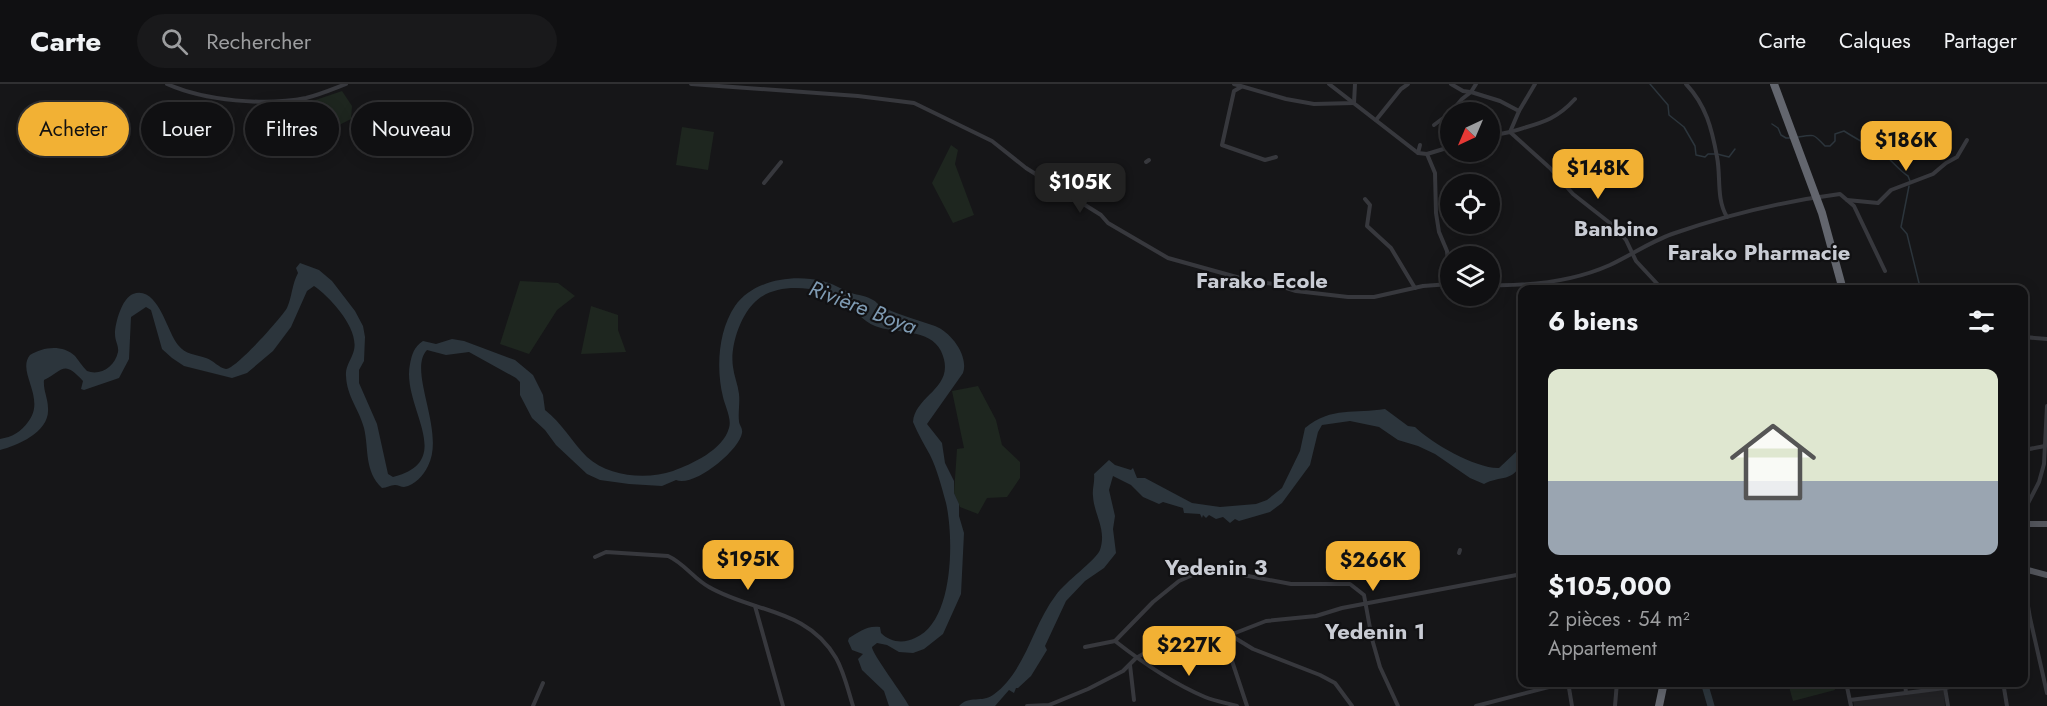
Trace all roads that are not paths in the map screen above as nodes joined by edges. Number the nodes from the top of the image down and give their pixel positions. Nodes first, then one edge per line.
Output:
1 (167, 84) edge
2 (346, 84) edge
3 (691, 84) edge
4 (1329, 84) edge
5 (1355, 84) edge
6 (1408, 84) edge
7 (1451, 84) edge
8 (1476, 84) edge
9 (1535, 84) edge
10 (1686, 84) edge
11 (1774, 84) edge
12 (1238, 85) edge
13 (1471, 92) junction
14 (1575, 99) dead end
15 (1352, 102) junction
16 (1460, 102) edge
17 (1519, 111) junction
18 (1376, 120) junction
19 (1440, 121) edge
20 (1434, 125) dead end
21 (1510, 132) junction
22 (1500, 134) edge
23 (1967, 140) dead end
24 (1420, 145) dead end
25 (1440, 150) edge
26 (1418, 153) junction
27 (1428, 154) junction
28 (1276, 157) dead end
29 (781, 162) dead end
30 (764, 183) dead end
31 (1816, 198) junction
32 (1365, 199) dead end
33 (1847, 200) junction
34 (1727, 217) junction
35 (1445, 246) edge
36 (1631, 252) junction
37 (1885, 271) dead end
38 (1440, 284) edge
39 (1500, 285) edge
40 (1658, 285) edge
41 (1842, 285) edge
42 (1415, 288) junction
43 (2028, 337) edge
44 (2047, 339) edge
45 (2047, 406) edge
46 (2045, 446) junction
47 (2028, 449) edge
48 (2028, 503) edge
49 (2028, 524) edge
50 (2047, 524) edge
51 (595, 557) dead end
52 (2028, 570) edge
53 (1518, 575) edge
54 (2047, 575) edge
55 (1367, 603) junction
56 (755, 606) junction
57 (2028, 606) edge
58 (2030, 618) joint
59 (1230, 634) junction
60 (1115, 641) junction
61 (1085, 647) dead end
62 (1136, 658) junction
63 (1130, 665) junction
64 (543, 683) dead end
65 (1549, 687) edge
66 (1569, 687) edge
67 (1617, 687) edge
68 (1663, 687) edge
69 (1847, 687) edge
70 (1905, 687) edge
71 (1951, 687) edge
72 (2004, 687) edge
73 (1946, 688) junction
74 (1906, 693) junction
75 (2047, 693) edge
76 (1059, 700) junction
77 (1134, 700) dead end
78 (1850, 700) junction
79 (533, 706) edge
80 (783, 706) edge
81 (853, 706) edge
82 (1027, 706) edge
83 (1059, 706) edge
84 (1237, 706) edge
85 (1247, 706) edge
86 (1352, 706) edge
87 (1398, 706) edge
88 (1476, 706) edge
89 (1572, 706) edge
90 (1615, 706) edge
91 (1659, 706) edge
92 (1851, 706) edge
93 (1948, 706) edge
94 (2007, 706) edge

1 - 2 street
3 - 42 street
4 - 15 street
5 - 15 street
6 - 18 street
7 - 13 street
8 - 13 street
9 - 17 street
10 - 34 street
11 - 31 highway
12 - 15 street
12 - 28 street
13 - 16 street
13 - 17 street
14 - 21 street
15 - 18 street
17 - 21 street
18 - 26 street
19 - 20 street
21 - 22 street
21 - 36 street
23 - 33 street
24 - 26 street
25 - 27 street
26 - 27 street
27 - 35 street
29 - 30 street
31 - 33 street
31 - 34 street
31 - 41 highway
32 - 42 street
33 - 37 street
34 - 36 street
36 - 39 street
36 - 40 street
38 - 42 street
43 - 44 street
45 - 46 street
46 - 47 street
46 - 48 street
49 - 50 main road
51 - 56 street
52 - 54 main road
53 - 55 street
55 - 59 street
55 - 60 street
55 - 87 street
56 - 80 street
56 - 81 street
57 - 58 street
58 - 75 street
59 - 62 street
59 - 85 street
59 - 86 street
60 - 61 street
60 - 62 street
62 - 63 street
62 - 84 street
63 - 76 street
63 - 77 street
64 - 79 street
65 - 88 street
66 - 89 street
67 - 90 street
68 - 91 highway
69 - 78 street
70 - 74 street
71 - 73 street
72 - 94 street
73 - 74 street
73 - 93 street
74 - 78 street
76 - 82 street
76 - 83 street
78 - 92 street

